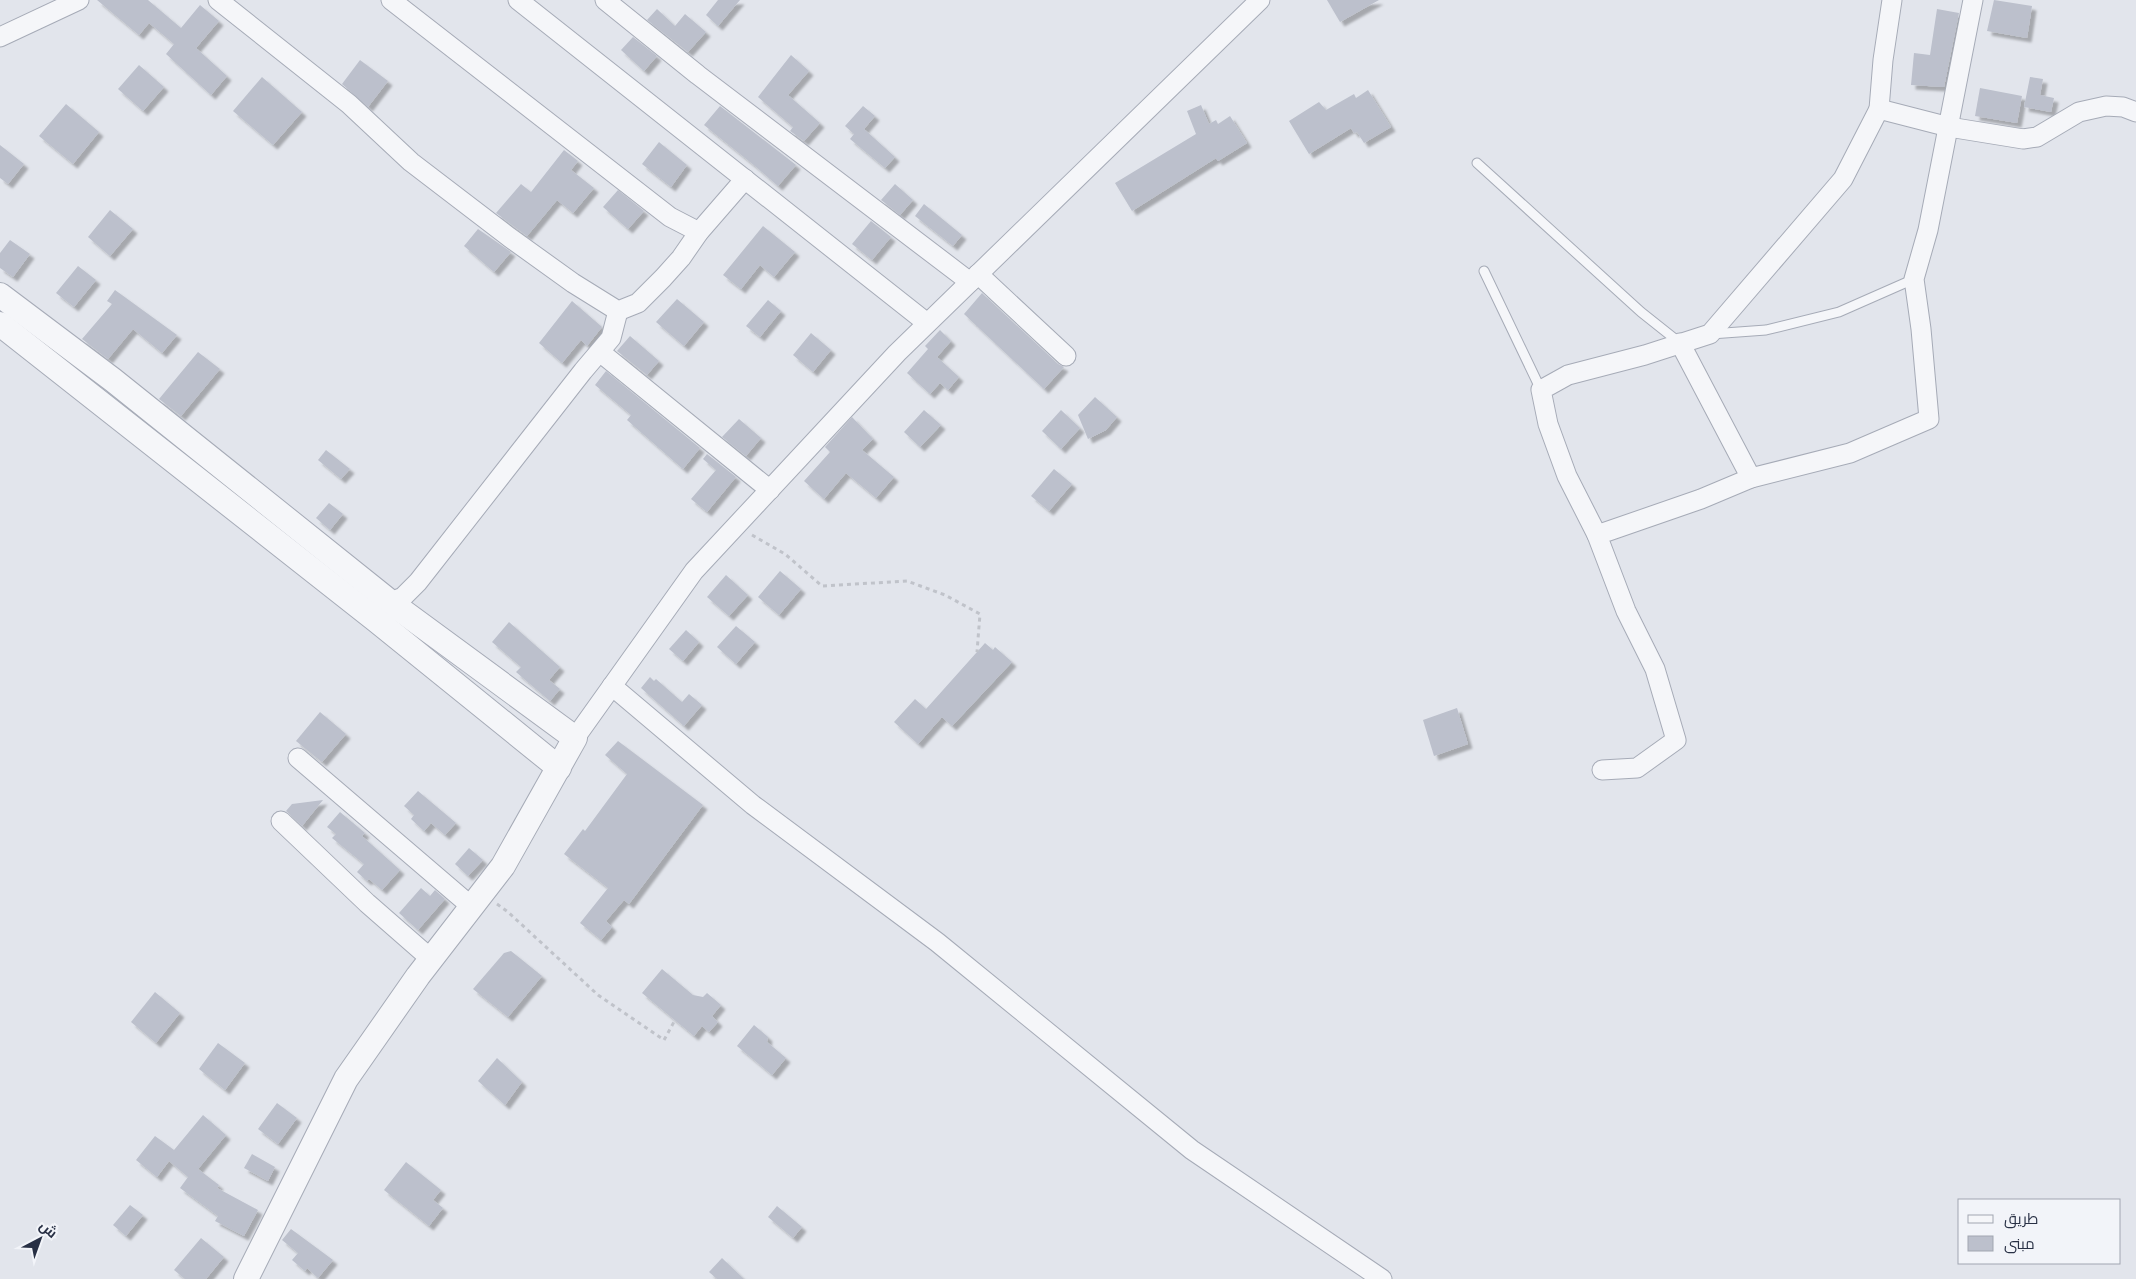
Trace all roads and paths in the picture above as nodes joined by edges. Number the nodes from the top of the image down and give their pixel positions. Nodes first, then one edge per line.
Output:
1 (79, 0) edge
2 (218, 0) edge
3 (391, 0) edge
4 (518, 0) edge
5 (605, 0) edge
6 (1260, 0) edge
7 (1892, 0) edge
8 (1973, 0) edge
9 (0, 37) edge
10 (1879, 110) junction
11 (2136, 112) edge
12 (1949, 127) junction
13 (1477, 162) dead end
14 (745, 180) junction
15 (699, 232) junction
16 (1484, 271) dead end
17 (974, 278) junction
18 (1914, 279) junction
19 (0, 294) edge
20 (618, 311) junction
21 (927, 323) junction
22 (0, 324) edge
23 (1710, 334) junction
24 (1680, 343) junction
25 (600, 352) junction
26 (1066, 356) dead end
27 (113, 380) junction
28 (1540, 390) junction
29 (98, 401) junction
30 (1751, 478) junction
31 (770, 490) junction
32 (736, 526) junction
33 (1597, 534) junction
34 (384, 611) junction
35 (977, 652) dead end
36 (612, 686) junction
37 (575, 738) junction
38 (298, 758) dead end
39 (559, 768) junction
40 (1602, 770) dead end
41 (280, 821) dead end
42 (477, 900) junction
43 (431, 960) junction
44 (675, 1020) dead end
45 (246, 1279) edge
46 (1382, 1279) edge

1 - 9 street
2 - 20 street
3 - 15 street
4 - 14 street
5 - 17 street
6 - 17 street
7 - 10 street
8 - 12 street
10 - 12 street
10 - 23 street
11 - 12 street
12 - 18 street
13 - 24 lane
14 - 15 street
14 - 21 street
15 - 20 street
16 - 28 lane
17 - 21 street
17 - 26 street
18 - 23 lane
18 - 30 street
19 - 27 street
20 - 25 street
21 - 31 street
22 - 29 street
23 - 24 street
24 - 28 street
24 - 30 street
25 - 31 street
25 - 34 street
27 - 29 street
27 - 34 street
28 - 33 street
29 - 34 street
30 - 33 street
31 - 32 street
32 - 35 path
32 - 36 street
33 - 40 street
34 - 37 street
34 - 39 street
36 - 37 street
36 - 46 street
37 - 39 street
38 - 42 street
39 - 42 street
41 - 43 street
42 - 43 street
42 - 44 path
43 - 45 street

